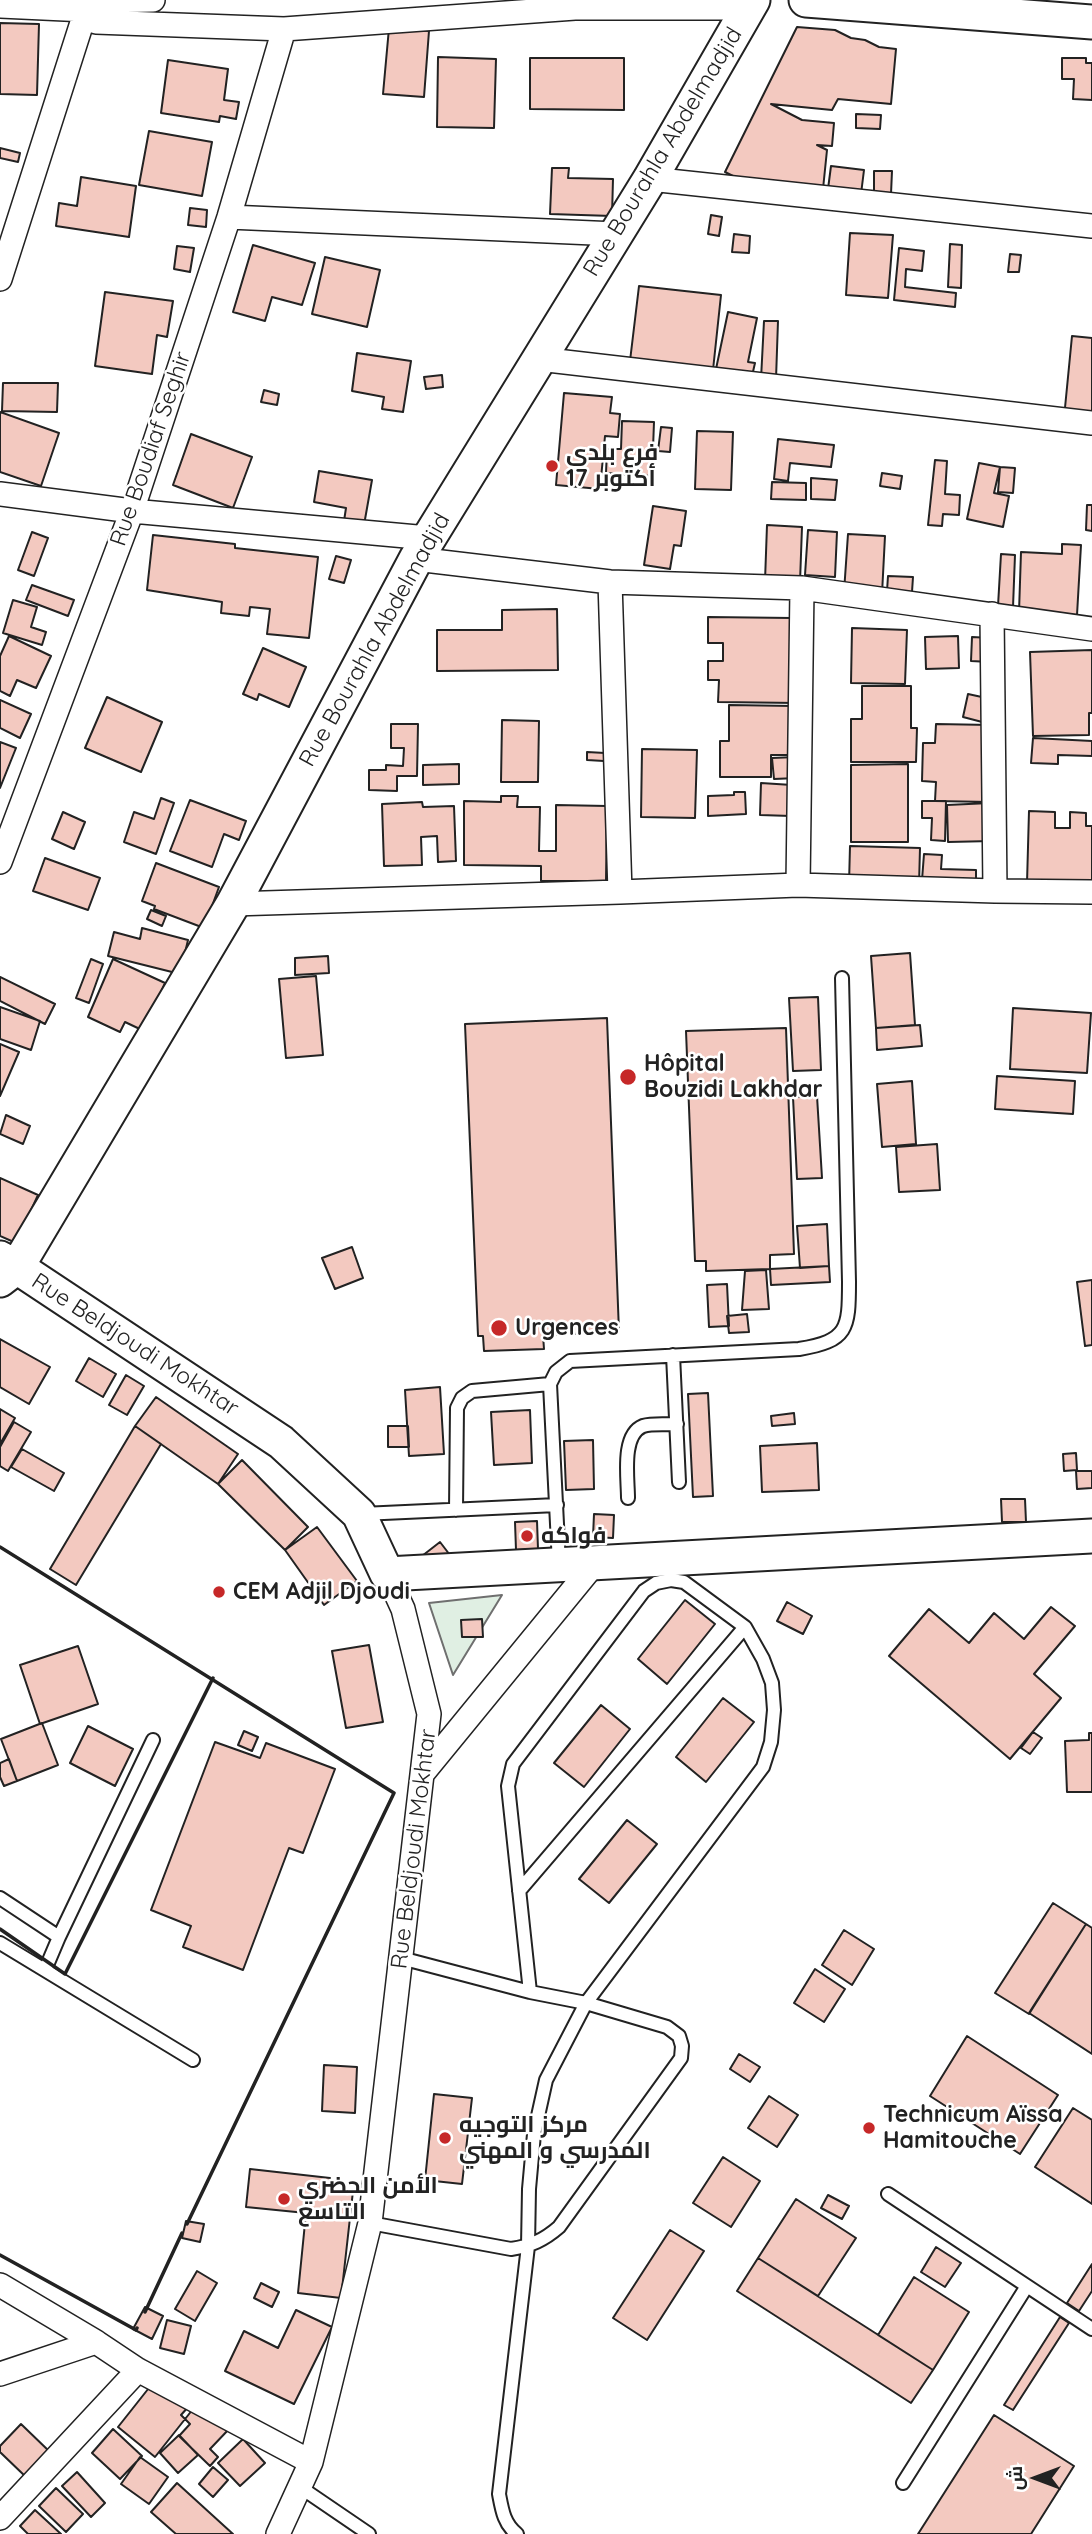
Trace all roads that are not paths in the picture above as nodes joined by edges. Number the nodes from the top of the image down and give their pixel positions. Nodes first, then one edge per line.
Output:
1 (153, 0) edge
2 (746, 0) edge
3 (753, 0) edge
4 (806, 0) edge
5 (87, 5) edge
6 (0, 6) edge
7 (1092, 22) edge
8 (284, 29) junction
9 (649, 179) junction
10 (229, 217) junction
11 (1092, 226) edge
12 (616, 234) junction
13 (0, 279) edge
14 (539, 359) junction
15 (1092, 422) edge
16 (0, 494) edge
17 (132, 511) junction
18 (422, 549) junction
19 (610, 582) junction
20 (802, 588) junction
21 (992, 614) junction
22 (1092, 629) edge
23 (0, 862) edge
24 (798, 885) junction
25 (995, 891) junction
26 (620, 892) junction
27 (1092, 892) edge
28 (233, 904) junction
29 (842, 978) dead end
30 (6, 1268) edge
31 (673, 1355) junction
32 (551, 1384) junction
33 (677, 1424) junction
34 (679, 1482) dead end
35 (628, 1498) dead end
36 (557, 1505) junction
37 (456, 1510) junction
38 (359, 1514) junction
39 (1092, 1536) edge
40 (595, 1563) junction
41 (559, 1564) junction
42 (387, 1574) junction
43 (745, 1627) junction
44 (153, 1740) dead end
45 (422, 1773) junction
46 (519, 1891) junction
47 (0, 1898) edge
48 (60, 1937) junction
49 (0, 1943) edge
50 (401, 1958) junction
51 (45, 1970) junction
52 (530, 1992) junction
53 (586, 2003) junction
54 (193, 2060) dead end
55 (888, 2194) dead end
56 (370, 2223) junction
57 (528, 2246) junction
58 (0, 2286) edge
59 (1027, 2286) junction
60 (1092, 2329) edge
61 (96, 2342) junction
62 (138, 2370) junction
63 (0, 2374) edge
64 (311, 2462) junction
65 (903, 2483) dead end
66 (300, 2487) junction
67 (0, 2518) edge
68 (0, 2524) edge
69 (10, 2534) edge
70 (278, 2534) edge
71 (369, 2534) edge
72 (517, 2534) edge

1 - 5 street
2 - 8 street
3 - 9 street, Rue Bourahla Abdelmadjid
4 - 7 street
5 - 6 street
5 - 8 street
5 - 13 street
8 - 10 street, Rue Boudiaf Seghir
9 - 11 street
9 - 12 street, Rue Bourahla Abdelmadjid
10 - 12 street
10 - 17 street, Rue Boudiaf Seghir
12 - 14 street, Rue Bourahla Abdelmadjid
14 - 15 street
14 - 18 street, Rue Bourahla Abdelmadjid
16 - 17 street
17 - 18 street
17 - 23 street, Rue Boudiaf Seghir
18 - 19 street
18 - 28 street, Rue Bourahla Abdelmadjid
19 - 20 street
19 - 26 street
20 - 21 street
20 - 24 street
21 - 22 street
21 - 25 street
24 - 25 street
24 - 26 street
25 - 27 street
26 - 28 street
28 - 30 street, Rue Bourahla Abdelmadjid
29 - 31 lane
30 - 38 street, Rue Beldjoudi Mokhtar
31 - 32 lane
31 - 33 lane
32 - 36 lane
32 - 37 lane
33 - 34 lane
33 - 35 lane
36 - 37 lane
36 - 41 lane
37 - 38 lane
38 - 42 street, Rue Beldjoudi Mokhtar
39 - 40 street
40 - 41 street
40 - 45 street
41 - 42 street
42 - 45 street, Rue Beldjoudi Mokhtar
43 - 46 lane
43 - 46 lane
43 - 53 lane
44 - 48 lane
45 - 50 street, Rue Beldjoudi Mokhtar
46 - 52 lane
47 - 48 lane
48 - 51 lane
49 - 51 lane
50 - 52 lane
50 - 56 street, Rue Beldjoudi Mokhtar
51 - 54 lane
52 - 53 lane
53 - 57 lane
53 - 57 lane
55 - 59 lane
56 - 57 lane
56 - 64 street, Rue Beldjoudi Mokhtar
57 - 72 lane
58 - 61 street
59 - 60 lane
59 - 65 lane
61 - 62 street
61 - 63 street
62 - 64 street
62 - 67 street
64 - 66 street, Rue Beldjoudi Mokhtar
66 - 70 street, Rue Beldjoudi Mokhtar
66 - 71 lane
68 - 69 street

